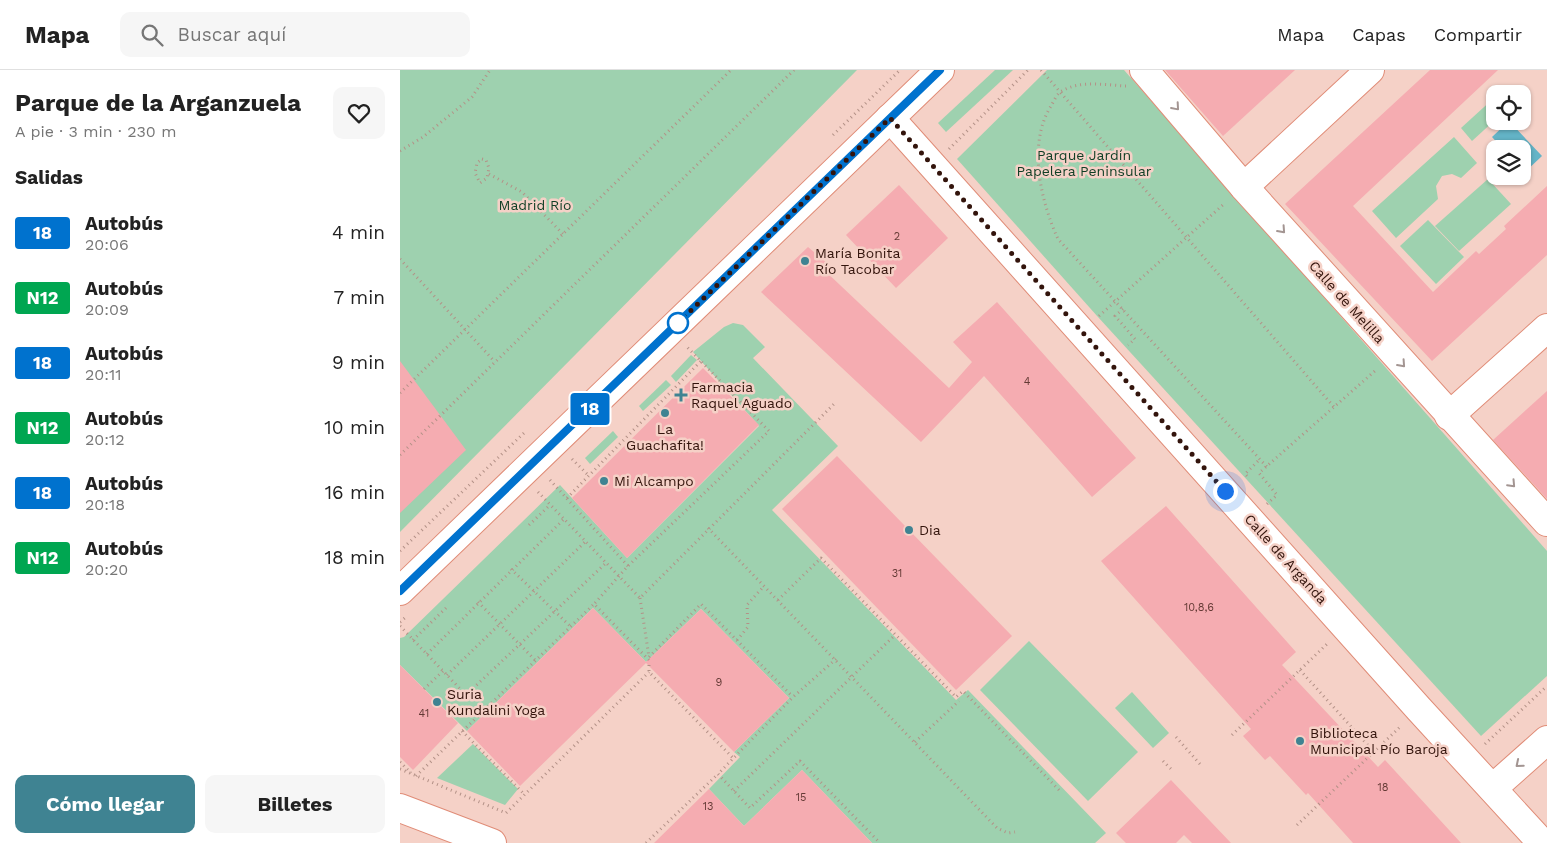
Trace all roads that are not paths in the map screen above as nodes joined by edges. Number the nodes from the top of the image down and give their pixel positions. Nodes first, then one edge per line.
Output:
1 (940, 70) edge
2 (1370, 70) edge
3 (1137, 78) edge
4 (890, 118) junction
5 (1244, 187) junction
6 (1547, 328) edge
7 (1449, 416) junction
8 (1547, 522) edge
9 (400, 591) edge
10 (1547, 740) edge
11 (1492, 788) junction
12 (402, 813) edge
13 (492, 843) edge
14 (1542, 843) edge

1 - 4 street
2 - 5 street
3 -> 5 street, Calle de Melilla
4 - 9 street
4 - 11 street, Calle de Arganda
5 -> 7 street, Calle de Melilla
6 - 7 street
7 -> 8 street, Calle de Melilla
10 -> 11 street
11 - 14 street, Calle de Arganda
12 - 13 street

